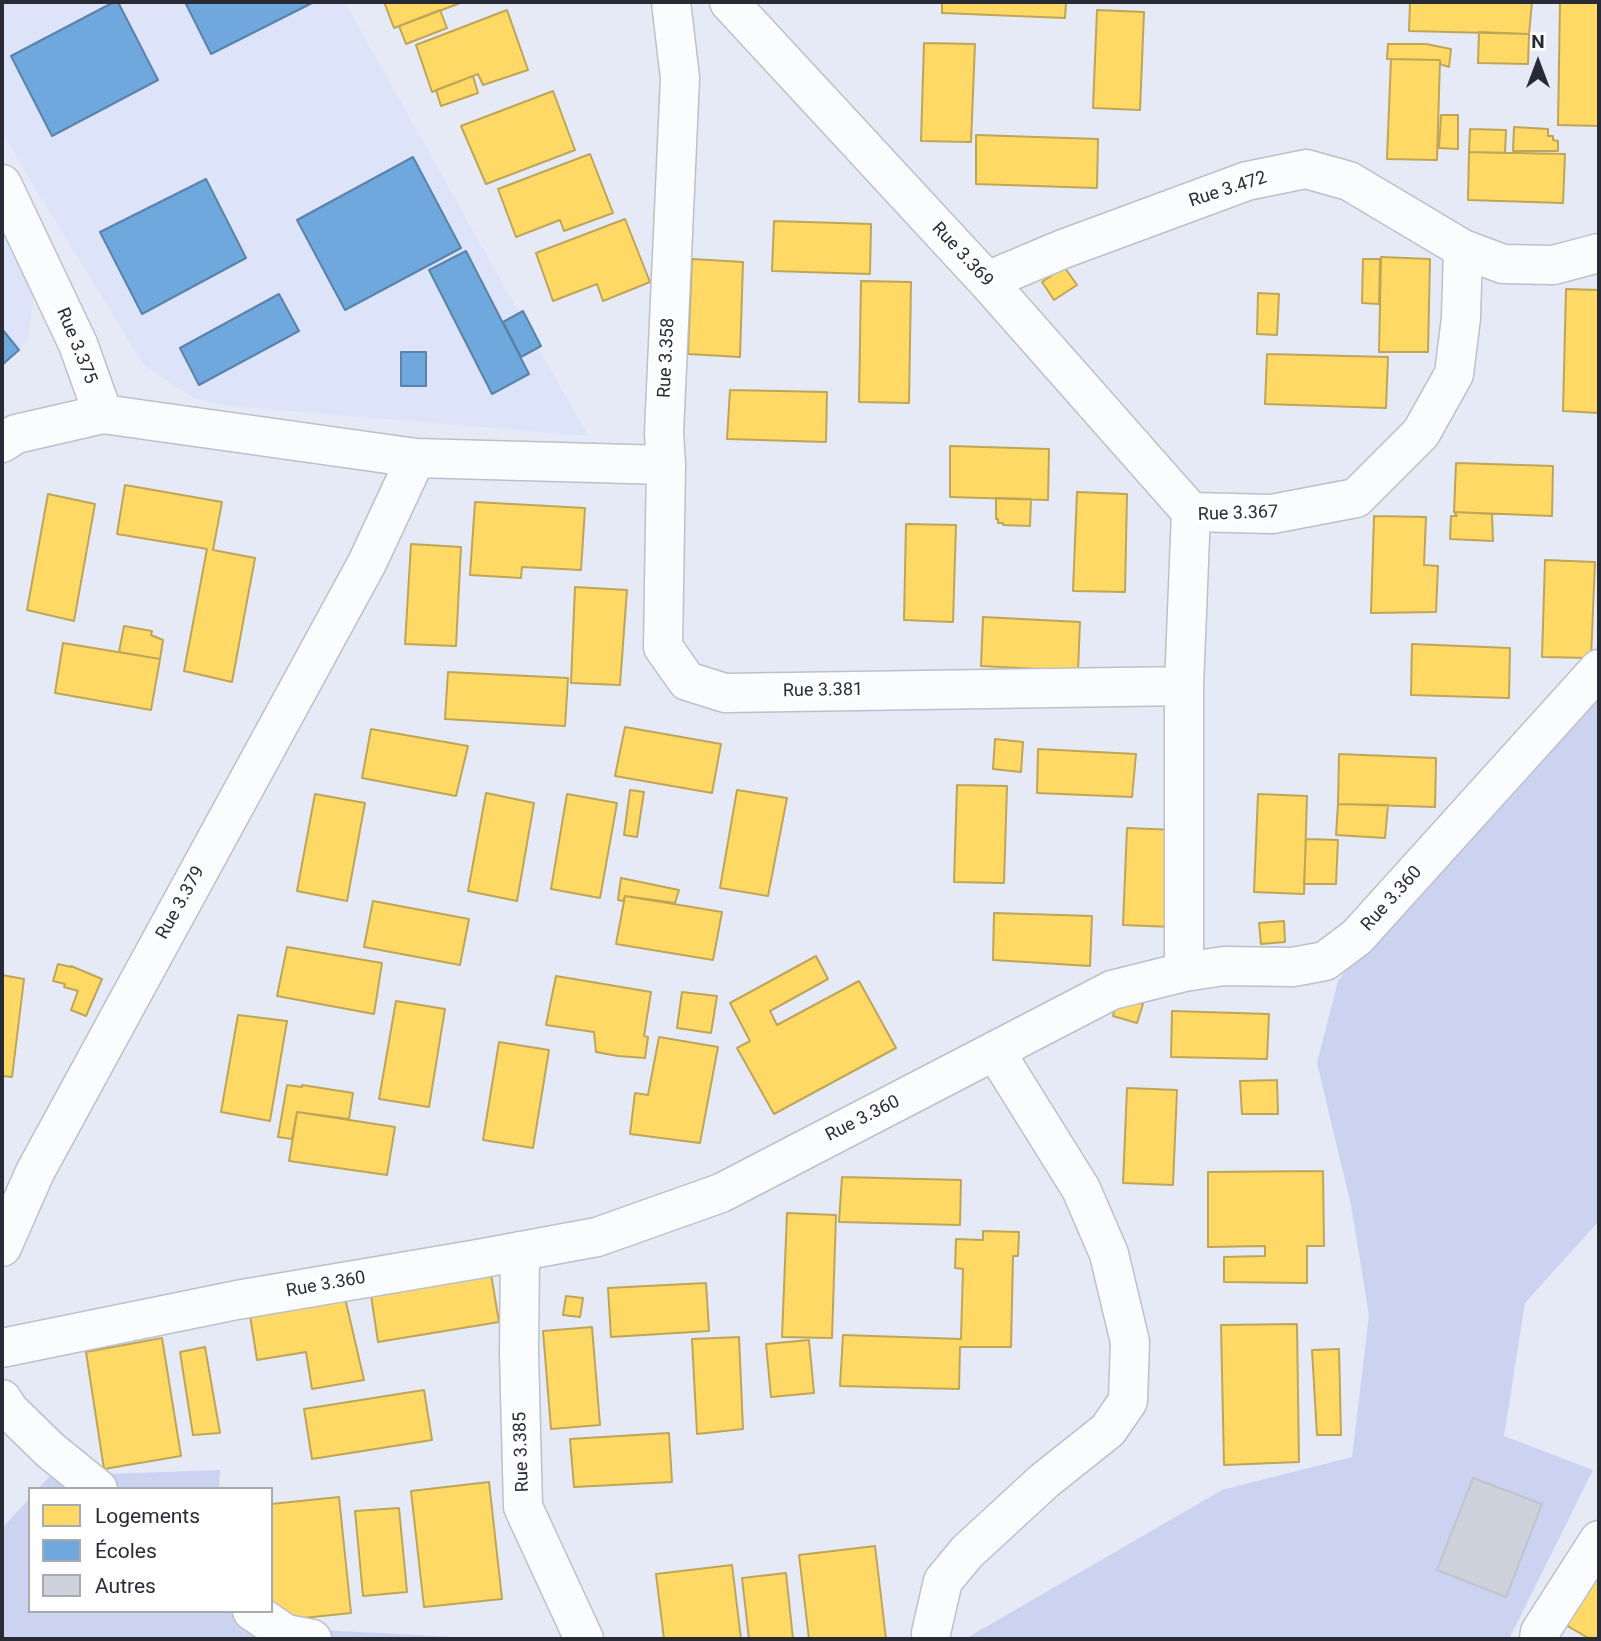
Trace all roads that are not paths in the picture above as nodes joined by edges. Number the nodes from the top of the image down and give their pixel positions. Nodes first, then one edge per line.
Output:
1 (671, 2) edge
2 (729, 2) edge
3 (2, 184) edge
4 (1463, 249) junction
5 (1599, 253) edge
6 (987, 281) junction
7 (103, 414) junction
8 (2, 443) edge
9 (416, 458) junction
10 (666, 465) junction
11 (1191, 512) junction
12 (1599, 670) edge
13 (1184, 686) junction
14 (1184, 972) junction
15 (995, 1051) junction
16 (2, 1247) edge
17 (520, 1251) junction
18 (2, 1348) edge
19 (2, 1399) edge
20 (96, 1487) edge
21 (1599, 1540) edge
22 (255, 1613) edge
23 (931, 1633) dead end
24 (312, 1639) edge
25 (584, 1639) edge
26 (1539, 1639) edge

1 - 10 street, Rue 3.358
2 - 6 street, Rue 3.369
3 - 7 street, Rue 3.375
4 - 5 street
4 - 6 street, Rue 3.472
4 - 11 street, Rue 3.367
6 - 11 street, Rue 3.369
7 - 8 street
7 - 9 street
9 - 10 street
9 - 16 street, Rue 3.379
10 - 13 street, Rue 3.381
11 - 13 street, Rue 3.367
12 - 14 street, Rue 3.360
13 - 14 street, Rue 3.367
14 - 15 street, Rue 3.360
15 - 17 street, Rue 3.360
15 - 23 street
17 - 18 street, Rue 3.360
17 - 25 street, Rue 3.385
19 - 20 street
21 - 26 street
22 - 24 street

